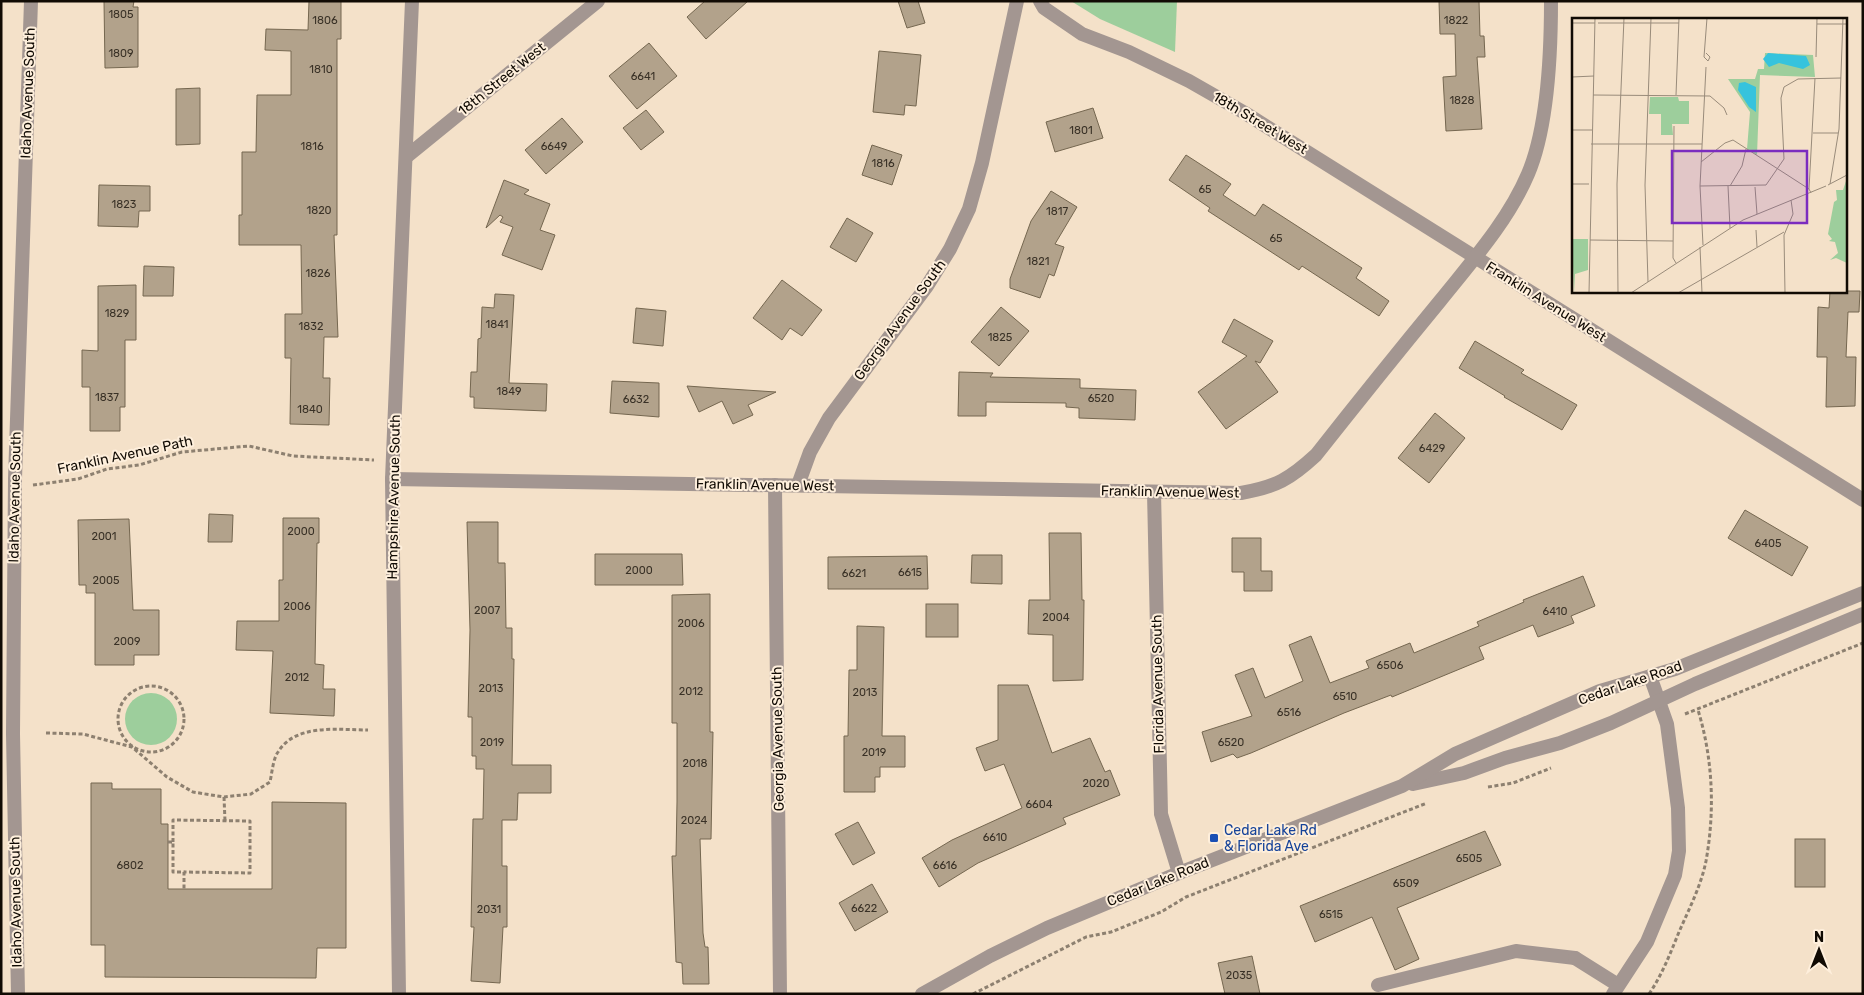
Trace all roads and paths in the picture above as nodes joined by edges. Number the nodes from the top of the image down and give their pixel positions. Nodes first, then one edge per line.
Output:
1 (31, 1) edge
2 (412, 1) edge
3 (598, 1) edge
4 (1017, 1) edge
5 (1040, 1) edge
6 (1551, 1) edge
7 (406, 157) junction
8 (1474, 258) junction
9 (392, 479) junction
10 (33, 485) dead end
11 (775, 485) junction
12 (798, 485) junction
13 (1154, 492) junction
14 (1863, 500) edge
15 (1863, 593) edge
16 (1863, 614) edge
17 (1863, 643) edge
18 (1650, 676) junction
19 (1659, 700) junction
20 (1698, 710) dead end
21 (368, 730) dead end
22 (46, 733) dead end
23 (132, 747) junction
24 (1559, 765) dead end
25 (1402, 786) junction
26 (1485, 788) dead end
27 (224, 797) junction
28 (1430, 802) dead end
29 (225, 821) junction
30 (184, 872) junction
31 (1179, 873) junction
32 (184, 889) dead end
33 (1378, 985) dead end
34 (1615, 989) edge
35 (18, 994) edge
36 (399, 994) edge
37 (780, 994) edge
38 (922, 994) edge
39 (973, 994) edge

1 - 35 street, Idaho Avenue South
2 - 7 street, Hampshire Avenue South
3 - 7 street, 18th Street West
4 - 12 street, Georgia Avenue South
5 - 8 street, 18th Street West
6 - 8 street
7 - 9 street, Hampshire Avenue South
8 - 13 street, Franklin Avenue West
8 - 14 street, Franklin Avenue West
9 - 10 path, Franklin Avenue Path
9 - 11 street, Franklin Avenue West
9 - 36 street, Hampshire Avenue South
11 - 12 street, Franklin Avenue West
11 - 37 street, Georgia Avenue South
12 - 13 street, Franklin Avenue West
13 - 31 street, Florida Avenue South
15 - 18 street, Cedar Lake Road
16 - 19 street, Cedar Lake Road
17 - 20 path
18 - 19 street
18 - 25 street, Cedar Lake Road
19 - 25 street, Cedar Lake Road
19 - 34 street
21 - 27 path
22 - 23 path
23 - 23 path
23 - 27 path
24 - 26 path
25 - 31 street, Cedar Lake Road
27 - 29 path
28 - 39 path
29 - 30 path
29 - 30 path
30 - 32 path
31 - 38 street, Cedar Lake Road
33 - 34 street

